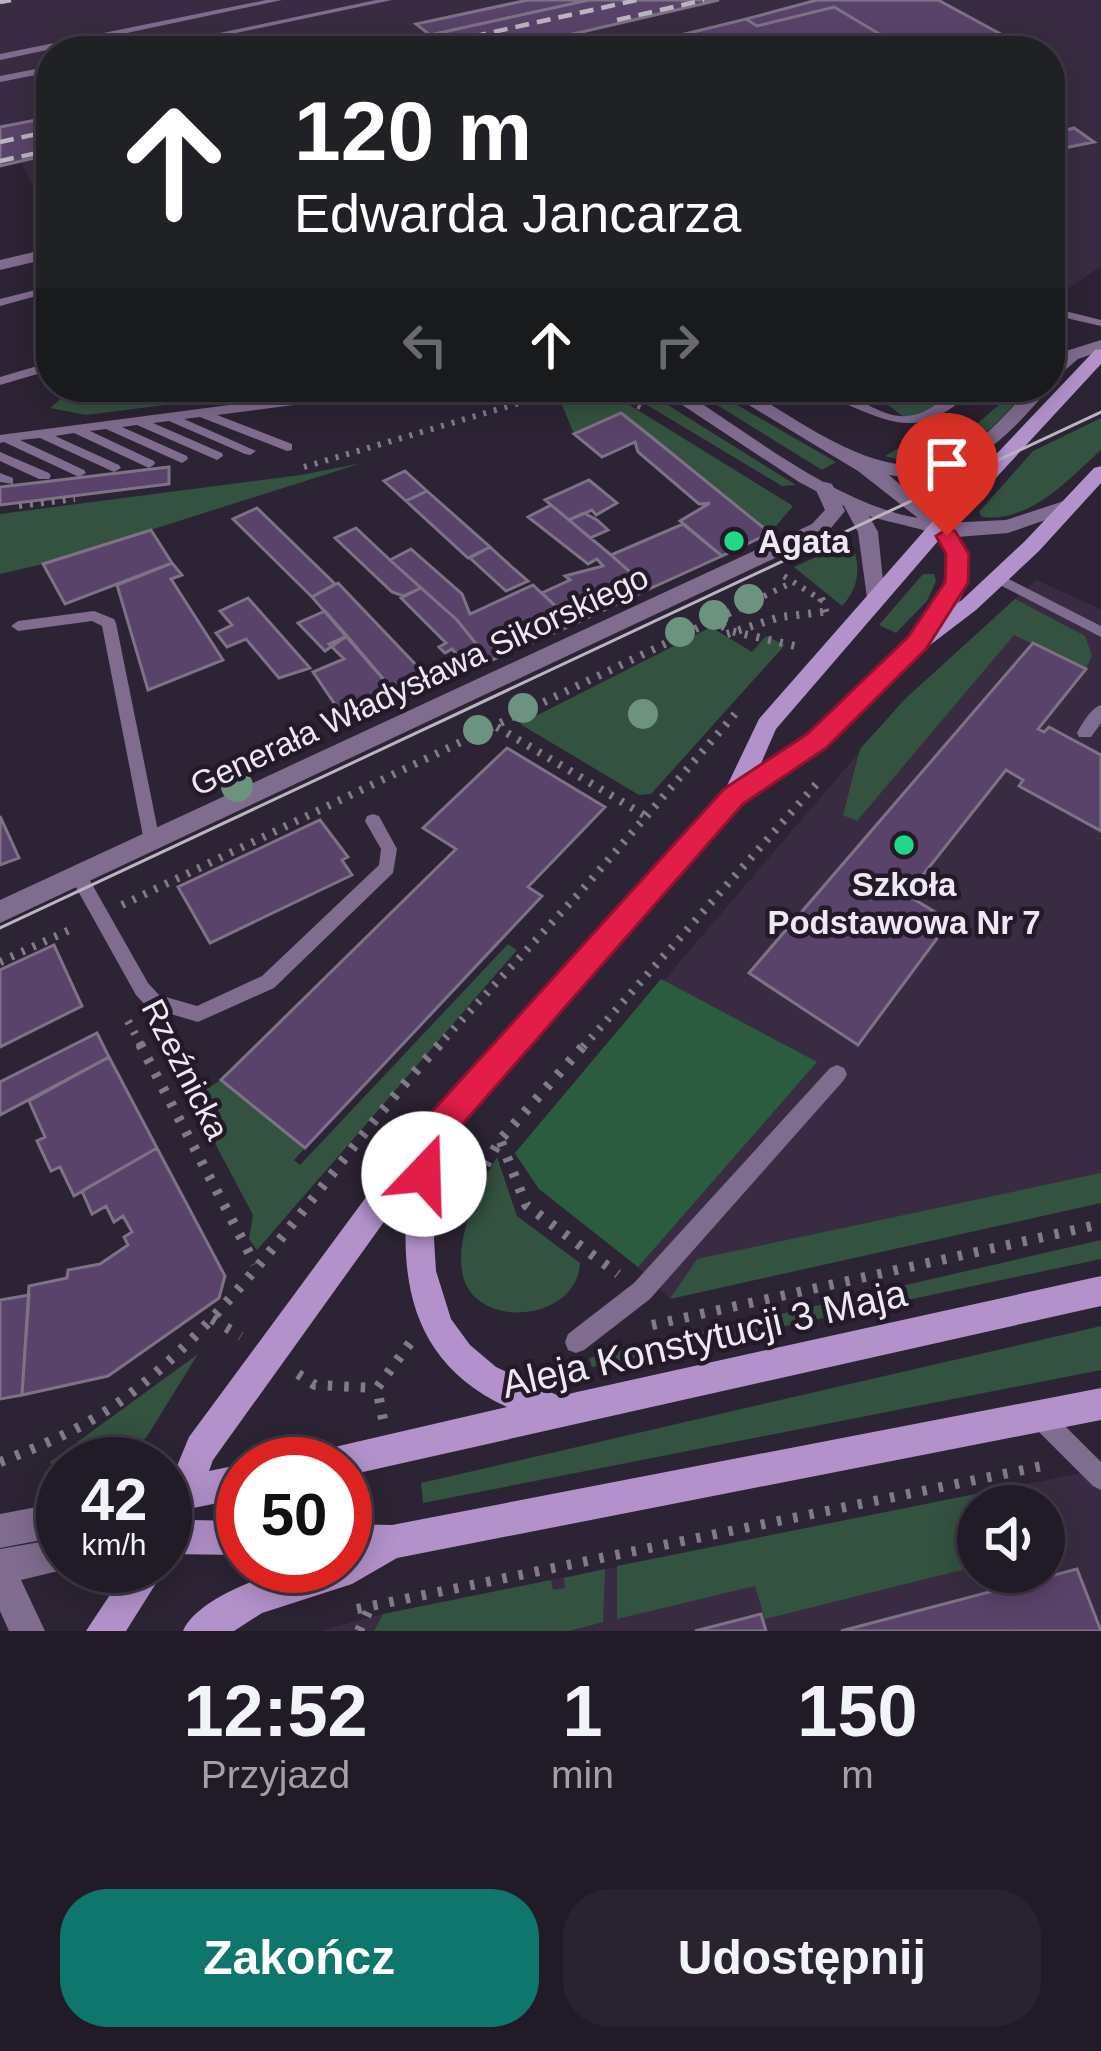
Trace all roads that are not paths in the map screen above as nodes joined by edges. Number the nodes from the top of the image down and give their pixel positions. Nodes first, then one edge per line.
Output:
1 (278, 0) edge
2 (388, 0) edge
3 (102, 36) edge
4 (212, 36) edge
5 (36, 50) edge
6 (0, 57) edge
7 (36, 72) edge
8 (0, 79) edge
9 (36, 257) edge
10 (0, 265) edge
11 (36, 294) edge
12 (0, 303) edge
13 (1065, 314) edge
14 (1101, 323) edge
15 (1101, 350) edge
16 (1065, 362) edge
17 (36, 370) edge
18 (0, 381) edge
19 (1065, 389) edge
20 (280, 402) edge
21 (688, 402) edge
22 (754, 402) edge
23 (844, 402) edge
24 (953, 402) edge
25 (1026, 402) edge
26 (1053, 402) edge
27 (201, 412) junction
28 (170, 417) junction
29 (138, 421) junction
30 (107, 425) junction
31 (75, 429) junction
32 (41, 434) junction
33 (3, 439) edge
34 (286, 447) dead end
35 (250, 452) dead end
36 (0, 456) edge
37 (217, 456) dead end
38 (182, 459) dead end
39 (858, 462) junction
40 (149, 464) dead end
41 (114, 469) dead end
42 (1101, 472) edge
43 (79, 473) dead end
44 (44, 476) dead end
45 (825, 488) junction
46 (854, 506) junction
47 (1064, 507) junction
48 (938, 528) junction
49 (998, 578) junction
50 (875, 600) junction
51 (18, 626) dead end
52 (1101, 632) edge
53 (917, 643) junction
54 (1101, 711) edge
55 (1085, 733) dead end
56 (734, 796) junction
57 (373, 821) dead end
58 (152, 841) junction
59 (78, 875) junction
60 (0, 912) edge
61 (837, 1075) dead end
62 (431, 1137) junction
63 (1101, 1291) edge
64 (576, 1342) dead end
65 (1101, 1404) edge
66 (561, 1413) junction
67 (1040, 1416) junction
68 (372, 1454) edge
69 (192, 1466) edge
70 (1101, 1478) edge
71 (36, 1524) edge
72 (0, 1531) edge
73 (372, 1542) edge
74 (392, 1542) junction
75 (36, 1560) edge
76 (0, 1566) edge
77 (0, 1585) edge
78 (131, 1593) edge
79 (27, 1631) edge
80 (104, 1631) edge
81 (201, 1631) edge

1 - 3 lane
2 - 4 lane
5 - 6 lane
7 - 8 lane
9 - 10 street
11 - 12 lane
13 - 14 lane
15 - 16 street
15 - 19 main road
17 - 18 lane
20 - 27 lane
21 - 45 street
22 - 39 street
23 - 24 lane
25 - 39 street
26 - 48 main road
27 - 28 lane
27 - 34 lane
28 - 29 lane
28 - 35 lane
29 - 30 lane
29 - 37 lane
30 - 31 lane
30 - 38 lane
31 - 32 lane
31 - 40 lane
32 - 33 lane
32 - 41 lane
33 - 43 lane
36 - 44 lane
39 - 48 street
42 - 47 main road
45 - 46 street
45 - 58 street, Generała Władysława Sikorskiego
46 - 48 street
46 - 50 street
47 - 48 street
47 - 49 main road
48 - 50 main road
48 - 53 street
49 - 52 lane
49 - 53 main road
50 - 56 main road
51 - 58 lane
53 - 56 main road
54 - 55 lane
56 - 62 main road
57 - 59 lane, Rzeźnicka
58 - 59 street, Generała Władysława Sikorskiego
59 - 60 street, Generała Władysława Sikorskiego
61 - 64 lane
62 - 66 main road
62 - 69 main road
63 - 66 main road, Aleja Konstytucji 3 Maja
65 - 67 main road
66 - 68 main road, Aleja Konstytucji 3 Maja
67 - 70 lane
67 - 74 main road
71 - 72 street
73 - 74 main road
74 - 81 main road
75 - 76 street
77 - 79 street
78 - 80 main road

